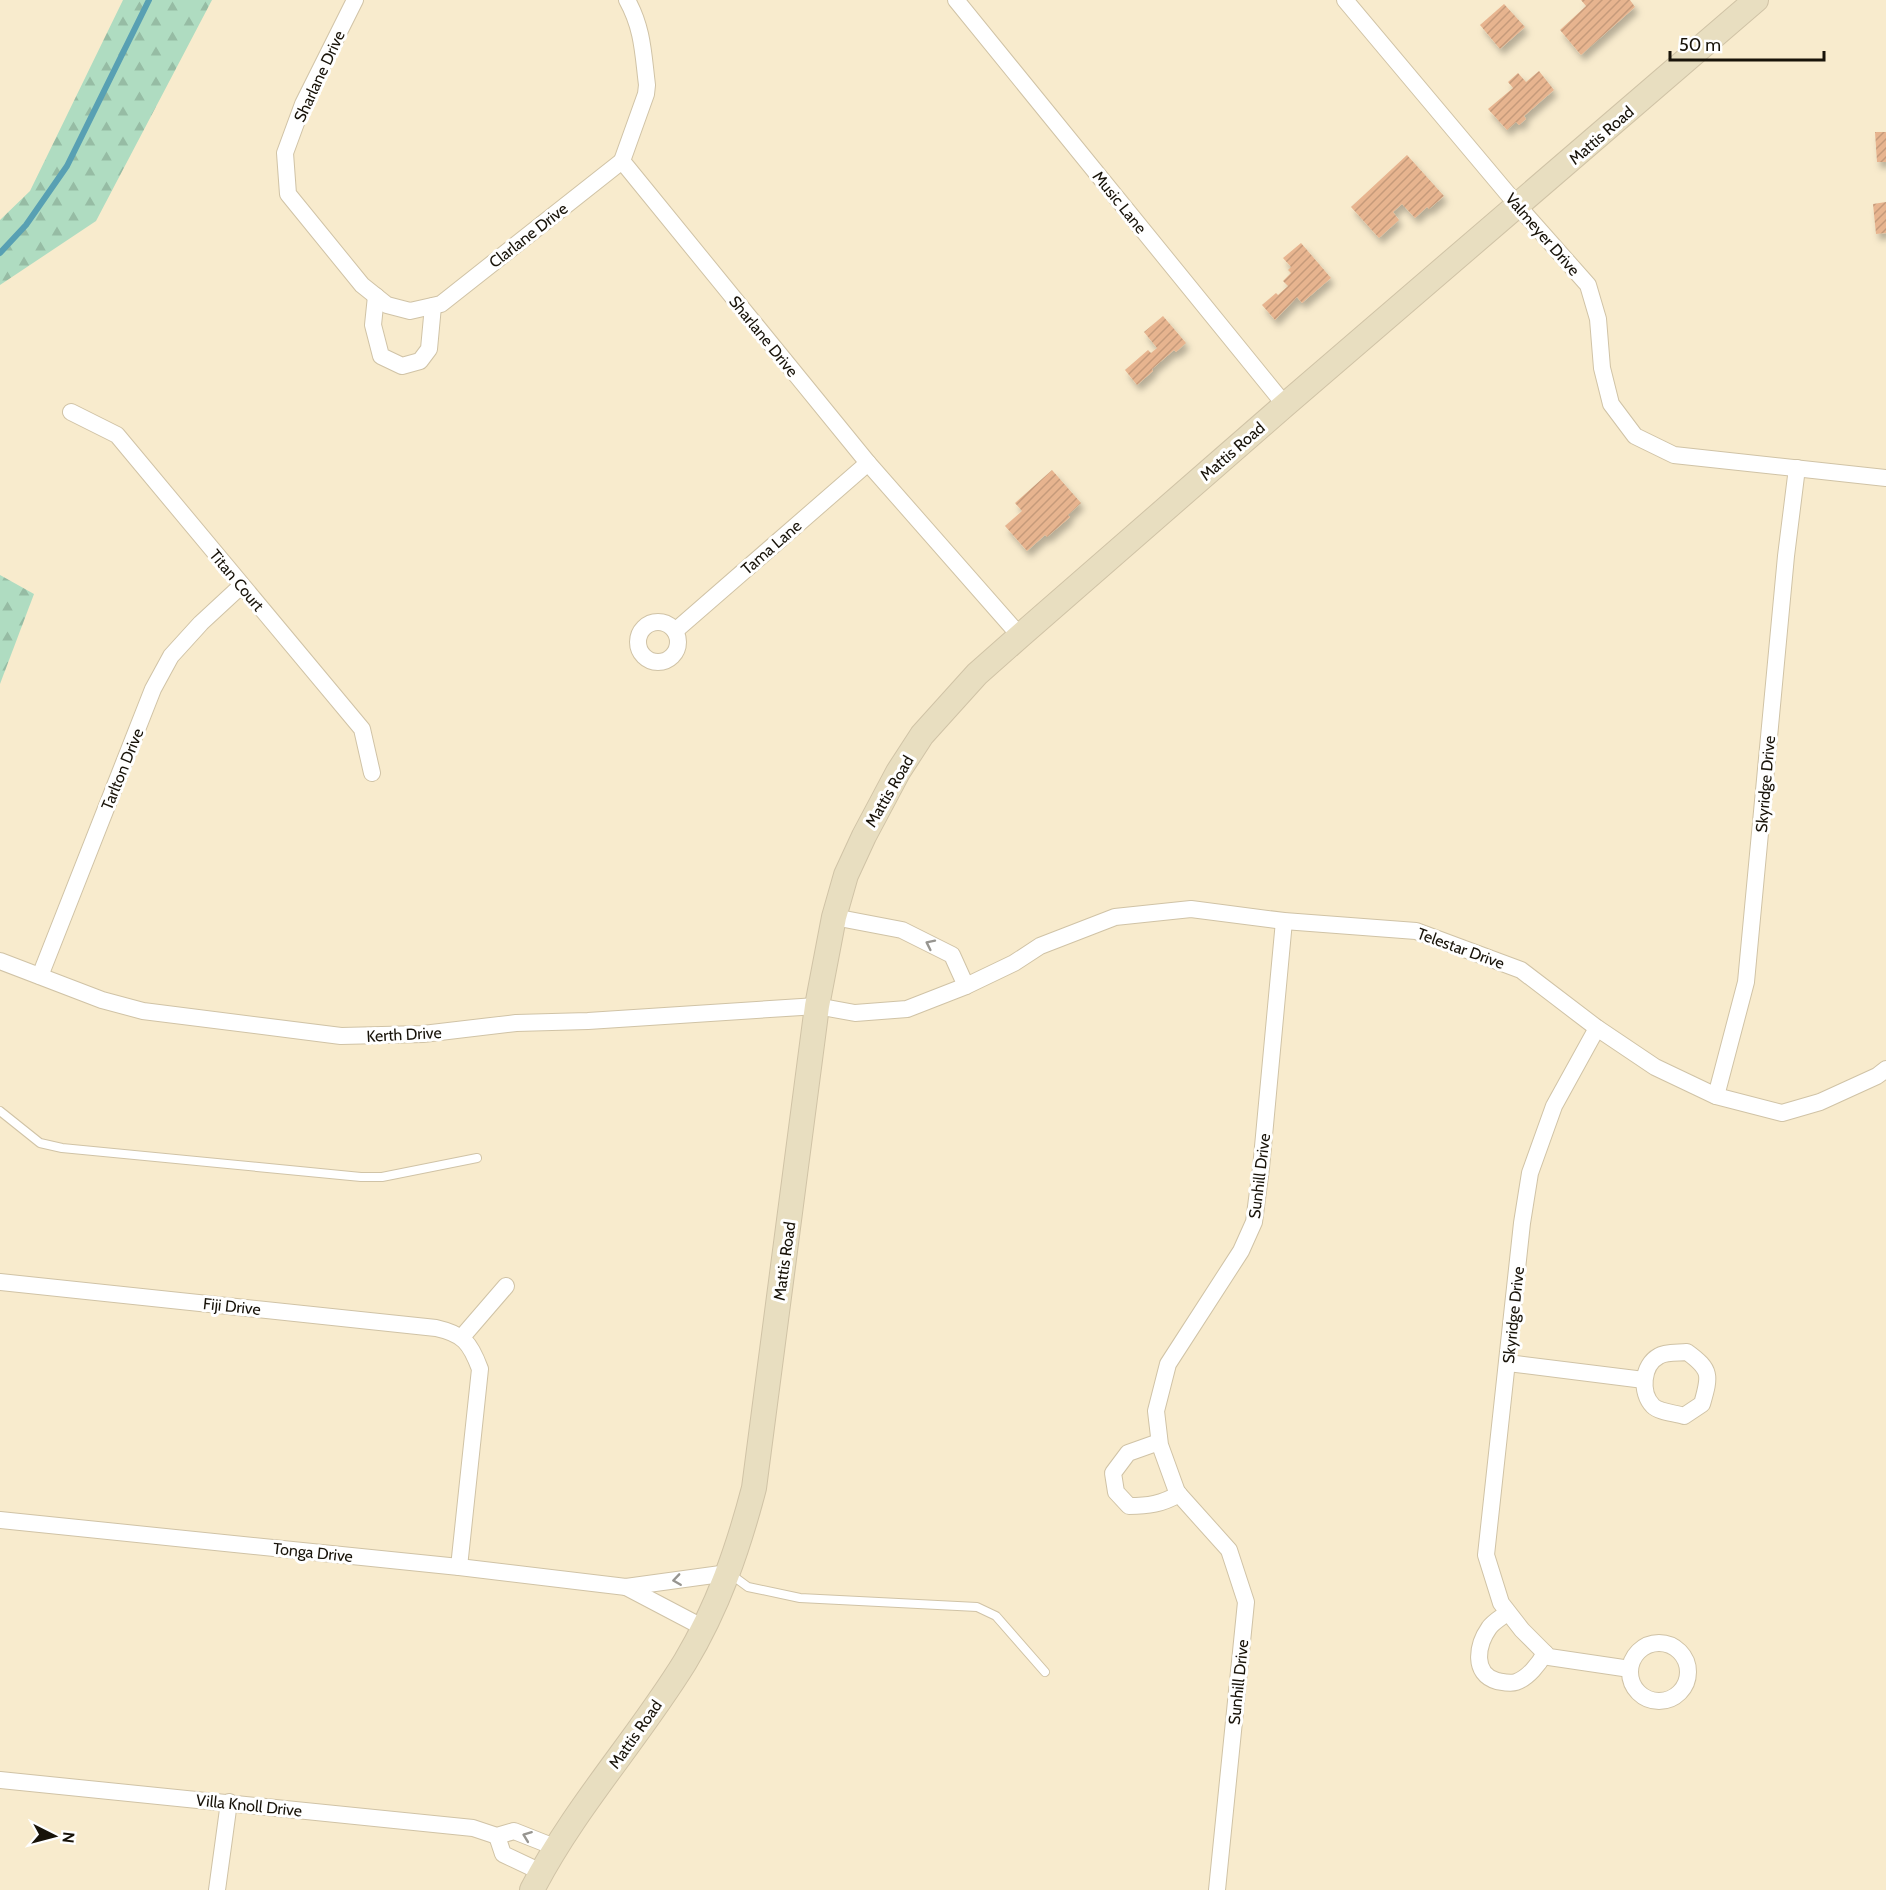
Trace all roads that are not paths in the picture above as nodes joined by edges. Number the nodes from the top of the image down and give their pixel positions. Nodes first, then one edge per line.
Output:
1 (355, 0) edge
2 (627, 0) edge
3 (956, 0) edge
4 (1345, 0) edge
5 (1756, 0) edge
6 (285, 153) joint
7 (622, 161) junction
8 (1518, 206) junction
9 (376, 296) junction
10 (434, 306) junction
11 (1285, 405) junction
12 (71, 412) dead end
13 (868, 463) junction
14 (1797, 468) junction
15 (1886, 478) edge
16 (241, 586) junction
17 (675, 631) dead end
18 (1020, 636) junction
19 (372, 773) dead end
20 (834, 916) junction
21 (1284, 921) junction
22 (0, 961) edge
23 (40, 976) junction
24 (966, 986) junction
25 (818, 1006) junction
26 (1597, 1028) junction
27 (1886, 1069) edge
28 (1716, 1096) junction
29 (0, 1111) edge
30 (477, 1158) dead end
31 (0, 1282) edge
32 (506, 1286) dead end
33 (462, 1337) junction
34 (1508, 1363) junction
35 (1644, 1380) dead end
36 (1159, 1442) junction
37 (1179, 1494) junction
38 (0, 1520) edge
39 (459, 1567) junction
40 (729, 1573) junction
41 (626, 1587) junction
42 (1507, 1613) junction
43 (704, 1628) junction
44 (1545, 1653) junction
45 (1630, 1668) dead end
46 (1046, 1672) dead end
47 (0, 1780) edge
48 (230, 1802) junction
49 (496, 1836) junction
50 (557, 1848) junction
51 (537, 1881) edge
52 (217, 1890) edge
53 (1217, 1890) edge

1 - 6 street, Sharlane Drive
2 - 7 street
3 - 11 street, Music Lane
4 - 8 street, Valmeyer Drive
5 - 8 main road, Mattis Road
6 - 9 street, Clarlane Drive
7 - 10 street, Clarlane Drive
7 - 13 street, Sharlane Drive
8 - 11 main road, Mattis Road
8 - 14 street, Valmeyer Drive
9 - 10 street, Clarlane Drive
9 - 10 street
11 - 18 main road, Mattis Road
12 - 16 street, Titan Court
13 - 17 street, Tama Lane
13 - 18 street, Sharlane Drive
14 - 15 street, Valmeyer Drive
14 - 28 street, Skyridge Drive
16 - 19 street, Titan Court
16 - 23 street, Tarlton Drive
18 - 20 main road, Mattis Road
24 -> 20 street
20 - 25 main road, Mattis Road
21 - 24 street, Telestar Drive
21 - 26 street, Telestar Drive
21 - 36 street, Sunhill Drive
22 - 23 street, Kerth Drive
23 - 25 street, Kerth Drive
24 - 25 street, Telestar Drive
25 - 40 main road, Mattis Road
26 - 28 street, Telestar Drive
26 - 34 street, Skyridge Drive
27 - 28 street, Telestar Drive
29 - 30 lane
31 - 33 street, Fiji Drive
32 - 33 street
33 - 39 street
34 - 35 street
34 - 42 street, Skyridge Drive
36 - 37 street, Sunhill Drive
36 - 37 street
37 - 53 street, Sunhill Drive
38 - 39 street, Tonga Drive
39 - 41 street, Tonga Drive
40 -> 41 street, Tonga Drive
40 - 43 main road, Mattis Road
40 - 46 lane
41 - 43 street, Tonga Drive
42 - 44 street, Skyridge Drive
42 - 44 street
43 - 50 main road, Mattis Road
44 - 45 street
47 - 48 street, Villa Knoll Drive
48 - 49 street, Villa Knoll Drive
48 - 52 street
50 -> 49 street, Villa Knoll Drive
49 - 51 street
50 - 51 main road, Mattis Road

